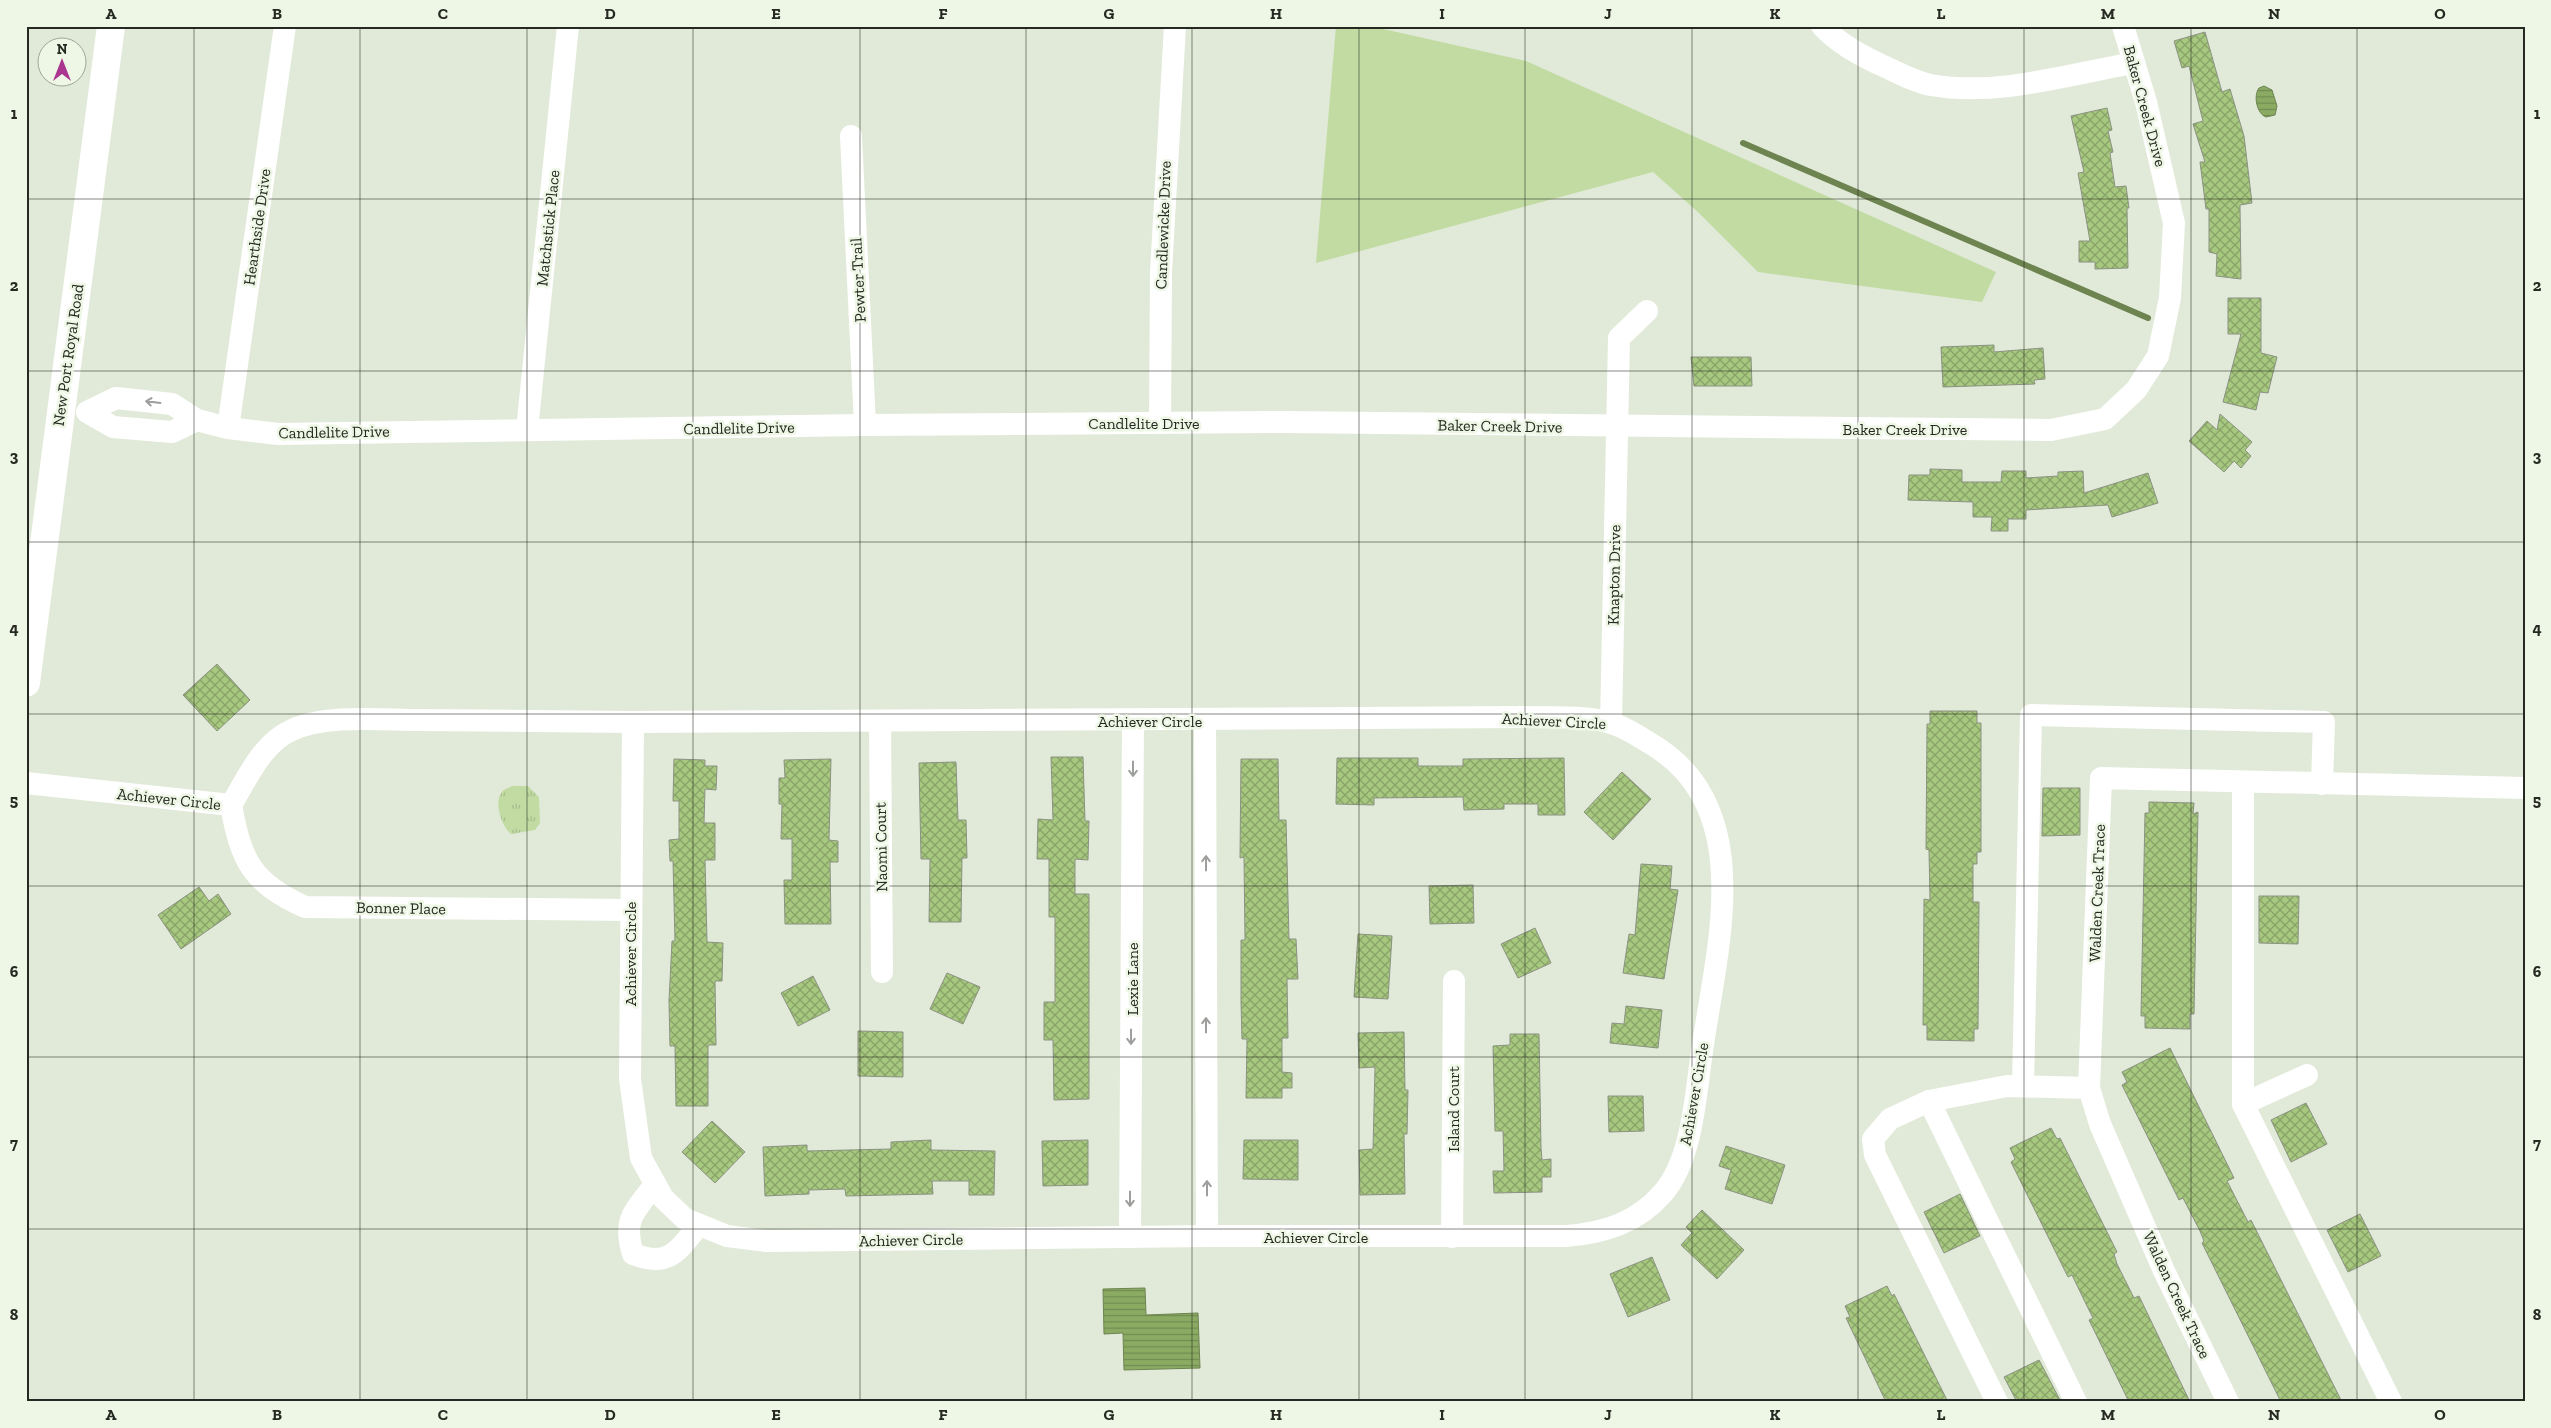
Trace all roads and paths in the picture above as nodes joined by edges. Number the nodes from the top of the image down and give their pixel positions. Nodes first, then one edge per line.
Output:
1 (111, 26) edge
2 (285, 26) edge
3 (568, 26) edge
4 (1175, 26) edge
5 (1822, 26) edge
6 (2124, 26) edge
7 (2134, 62) junction
8 (851, 136) dead end
9 (1647, 311) dead end
10 (60, 409) junction
11 (1282, 422) joint
12 (1160, 424) junction
13 (865, 425) junction
14 (1617, 427) junction
15 (228, 428) junction
16 (527, 430) junction
17 (26, 683) edge
18 (1133, 720) junction
19 (1205, 720) junction
20 (633, 722) junction
21 (880, 722) junction
22 (1611, 723) junction
23 (2243, 782) junction
24 (26, 783) edge
25 (2322, 784) junction
26 (2525, 788) edge
27 (231, 805) junction
28 (630, 910) junction
29 (882, 972) dead end
30 (1454, 982) dead end
31 (2307, 1075) dead end
32 (2023, 1086) junction
33 (2089, 1088) junction
34 (1928, 1101) junction
35 (2243, 1104) junction
36 (655, 1184) junction
37 (699, 1224) junction
38 (1207, 1236) junction
39 (1130, 1237) junction
40 (1452, 1237) junction
41 (1998, 1402) edge
42 (2076, 1402) edge
43 (2228, 1402) edge
44 (2391, 1402) edge

1 - 10 main road, New Port Royal Road
2 - 15 street, Hearthside Drive
3 - 16 street, Matchstick Place
4 - 12 street, Candlewicke Drive
5 - 7 street
6 - 7 street, Baker Creek Drive
7 - 14 street, Baker Creek Drive
8 - 13 street, Pewter Trail
9 - 14 street, Knapton Drive
10 - 15 street, Candlelite Drive
10 - 17 main road, New Port Royal Road
11 - 12 street, Candlelite Drive
11 - 14 street, Baker Creek Drive
12 - 13 street, Candlelite Drive
13 - 16 street, Candlelite Drive
14 - 22 street, Knapton Drive
15 - 16 street, Candlelite Drive
18 - 19 street, Achiever Circle
18 - 21 street, Achiever Circle
18 -> 39 street, Lexie Lane
19 - 22 street, Achiever Circle
38 -> 19 street
20 - 21 street, Achiever Circle
20 - 27 street, Achiever Circle
20 - 28 street, Achiever Circle
21 - 29 street, Naomi Court
22 - 40 street, Achiever Circle
23 - 25 street, Walden Creek Trace
23 - 33 street, Walden Creek Trace
23 - 35 street
24 - 27 street, Achiever Circle
25 - 26 street, Walden Creek Trace
25 - 32 street
27 - 28 street, Bonner Place
28 - 36 street, Achiever Circle
30 - 40 street, Island Court
31 - 35 street
32 - 33 street
32 - 34 street
33 - 43 street, Walden Creek Trace
34 - 41 street
34 - 42 street
35 - 44 street
36 - 37 street, Achiever Circle
36 - 37 street
37 - 39 street, Achiever Circle
38 - 39 street, Achiever Circle
38 - 40 street, Achiever Circle

